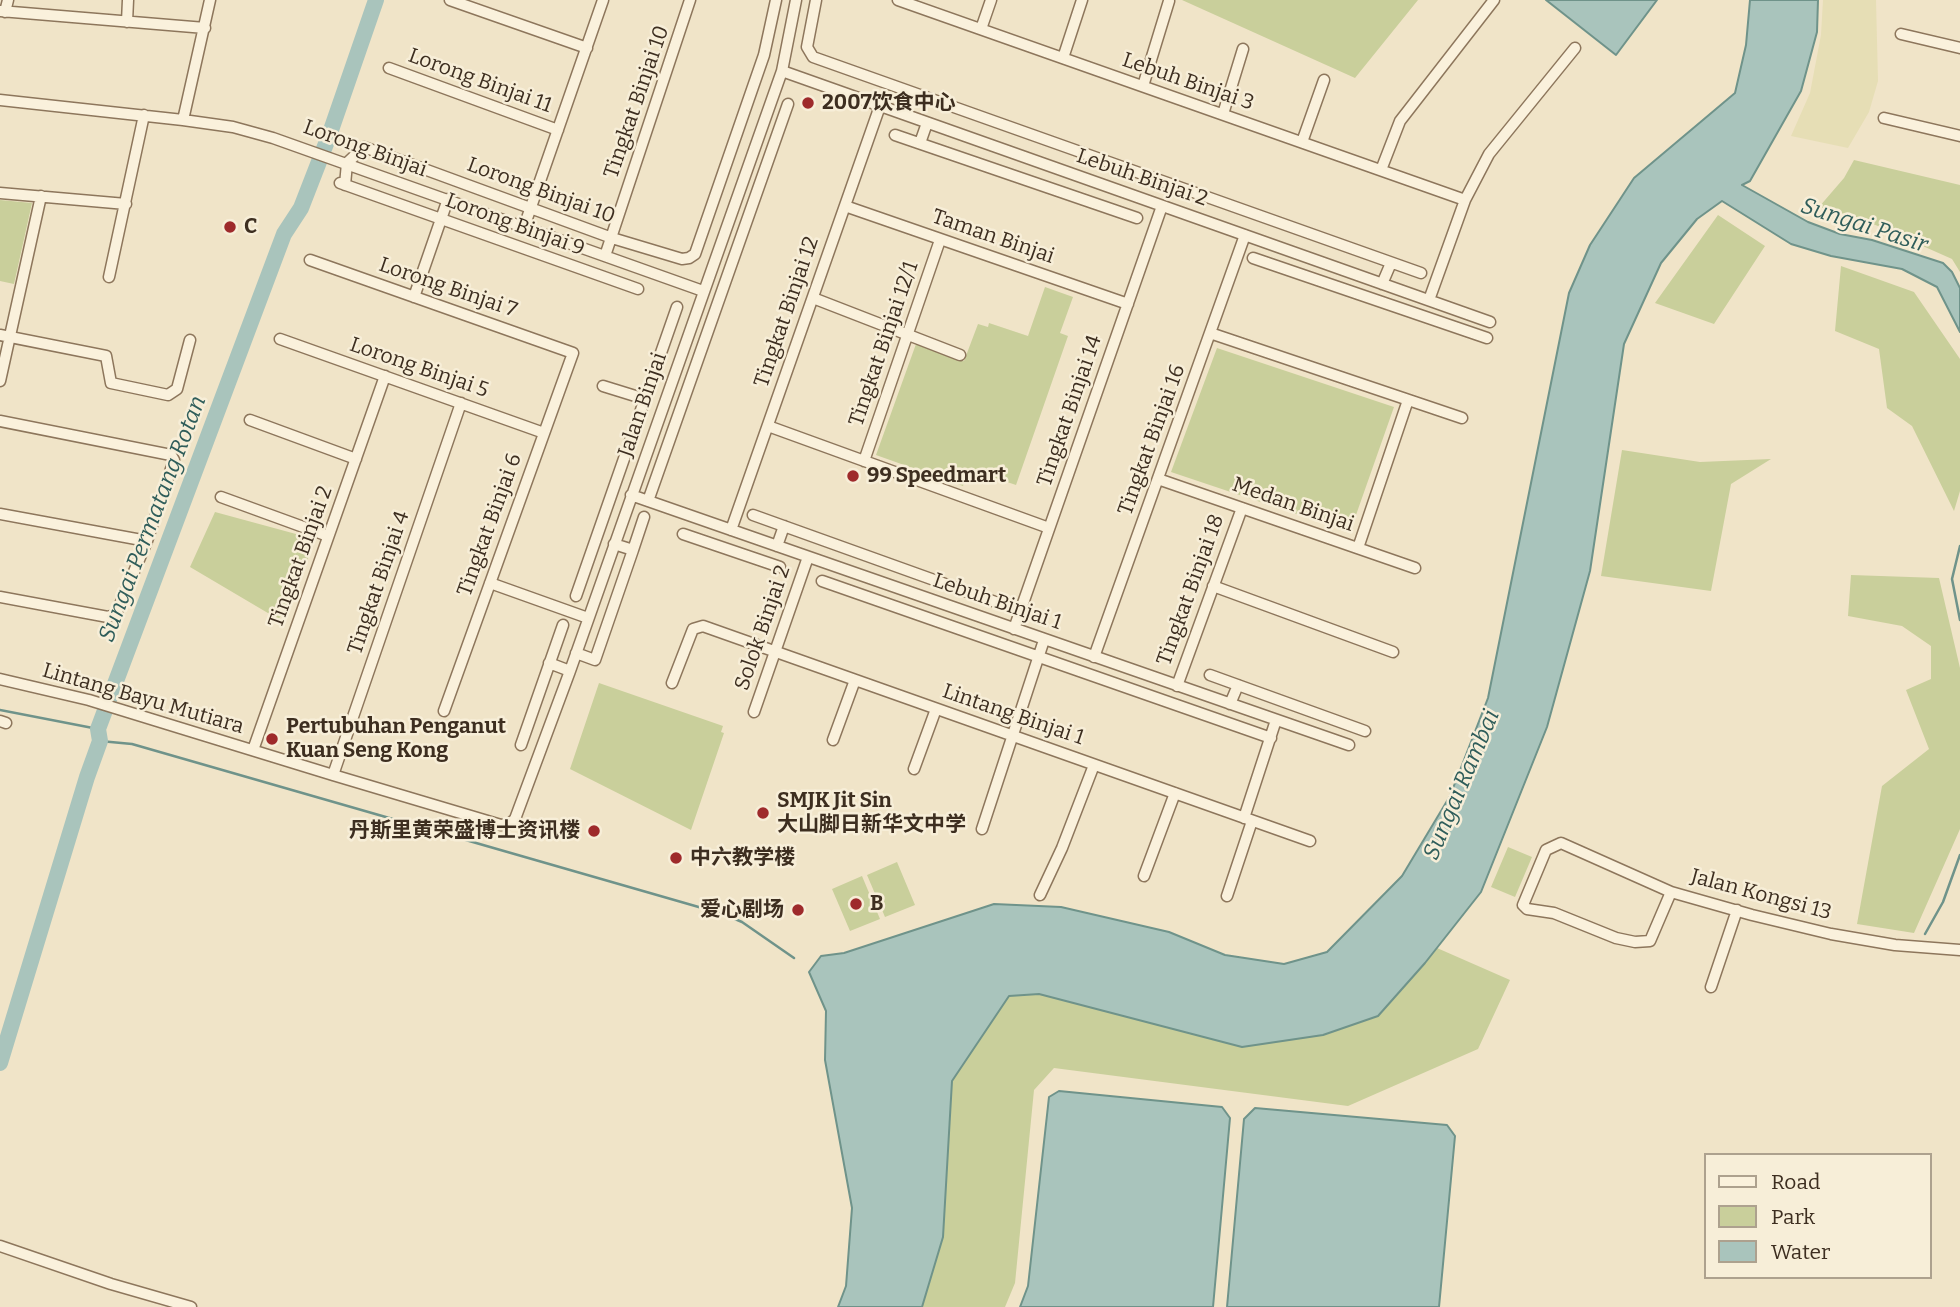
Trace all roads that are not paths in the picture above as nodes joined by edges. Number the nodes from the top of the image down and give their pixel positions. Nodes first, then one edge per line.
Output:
1 (8, 0) edge
2 (128, 0) edge
3 (210, 0) edge
4 (450, 0) edge
5 (603, 0) edge
6 (690, 0) edge
7 (816, 0) edge
8 (991, 0) edge
9 (1082, 0) edge
10 (1494, 0) edge
11 (902, 1) edge
12 (1170, 1) edge
13 (775, 3) edge
14 (795, 5) edge
15 (2, 11) edge
16 (127, 22) junction
17 (205, 28) junction
18 (981, 29) junction
19 (1901, 34) dead end
20 (587, 48) junction
21 (1575, 48) dead end
22 (1960, 48) edge
23 (1243, 49) dead end
24 (1063, 58) junction
25 (388, 68) dead end
26 (782, 71) junction
27 (1324, 80) dead end
28 (1143, 86) junction
29 (0, 100) edge
30 (788, 104) dead end
31 (880, 106) junction
32 (1223, 114) junction
33 (144, 115) junction
34 (1884, 118) dead end
35 (183, 120) junction
36 (762, 123) junction
37 (927, 123) junction
38 (779, 128) junction
39 (558, 130) junction
40 (895, 135) dead end
41 (1960, 136) edge
42 (1302, 142) junction
43 (920, 143) junction
44 (342, 162) junction
45 (1381, 170) junction
46 (1111, 188) junction
47 (0, 193) edge
48 (40, 196) junction
49 (448, 200) junction
50 (1465, 200) junction
51 (126, 204) junction
52 (845, 206) junction
53 (1105, 206) junction
54 (1162, 206) junction
55 (530, 209) junction
56 (708, 216) junction
57 (501, 218) junction
58 (1137, 218) dead end
59 (442, 219) junction
60 (727, 222) junction
61 (524, 227) junction
62 (1245, 235) junction
63 (494, 238) junction
64 (612, 238) junction
65 (940, 240) junction
66 (591, 251) junction
67 (605, 256) junction
68 (1253, 258) dead end
69 (310, 260) dead end
70 (1391, 263) junction
71 (585, 270) junction
72 (1421, 273) dead end
73 (109, 277) dead end
74 (1382, 284) junction
75 (638, 289) dead end
76 (703, 291) junction
77 (414, 297) junction
78 (813, 298) junction
79 (1429, 300) junction
80 (1128, 304) junction
81 (677, 307) dead end
82 (1490, 322) dead end
83 (1210, 333) junction
84 (908, 335) junction
85 (4, 336) edge
86 (1488, 338) dead end
87 (280, 339) dead end
88 (190, 340) dead end
89 (663, 346) junction
90 (573, 353) joint
91 (681, 353) junction
92 (960, 355) dead end
93 (385, 376) junction
94 (0, 381) edge
95 (603, 386) dead end
96 (645, 399) junction
97 (1408, 400) junction
98 (461, 403) junction
99 (1462, 418) dead end
100 (250, 420) dead end
101 (0, 421) edge
102 (656, 424) junction
103 (768, 426) junction
104 (673, 429) junction
105 (544, 433) junction
106 (356, 459) junction
107 (864, 461) junction
108 (1158, 480) junction
109 (631, 495) junction
110 (221, 497) dead end
111 (648, 501) junction
112 (1242, 508) junction
113 (0, 513) edge
114 (753, 515) dead end
115 (644, 517) dead end
116 (784, 526) junction
117 (1049, 528) junction
118 (731, 530) junction
119 (683, 534) dead end
120 (328, 536) junction
121 (147, 541) junction
122 (766, 542) junction
123 (614, 544) junction
124 (776, 546) junction
125 (1358, 548) junction
126 (632, 550) junction
127 (590, 556) junction
128 (808, 557) junction
129 (759, 560) junction
130 (608, 561) junction
131 (780, 567) dead end
132 (1415, 568) dead end
133 (822, 581) dead end
134 (490, 583) junction
135 (1213, 586) junction
136 (970, 593) junction
137 (576, 596) dead end
138 (0, 597) edge
139 (1001, 604) dead end
140 (963, 611) junction
141 (588, 618) junction
142 (563, 625) dead end
143 (1014, 629) junction
144 (1044, 639) junction
145 (775, 652) junction
146 (1393, 652) dead end
147 (576, 653) junction
148 (1039, 657) junction
149 (1094, 657) junction
150 (549, 663) junction
151 (570, 671) junction
152 (1210, 675) dead end
153 (0, 679) edge
154 (855, 680) junction
155 (672, 683) dead end
156 (1238, 685) junction
157 (1177, 686) junction
158 (1230, 704) junction
159 (936, 709) junction
160 (444, 710) dead end
161 (754, 712) dead end
162 (1276, 720) junction
163 (1365, 731) dead end
164 (1012, 736) junction
165 (1271, 738) junction
166 (832, 740) dead end
167 (521, 745) dead end
168 (1349, 746) dead end
169 (253, 751) junction
170 (1094, 765) junction
171 (914, 769) dead end
172 (333, 775) junction
173 (1175, 793) junction
174 (515, 819) joint
175 (1248, 819) junction
176 (982, 829) dead end
177 (1310, 841) dead end
178 (1144, 876) dead end
179 (1671, 892) junction
180 (1040, 895) dead end
181 (1227, 896) dead end
182 (1737, 910) junction
183 (1960, 950) edge
184 (1711, 986) dead end
185 (0, 1246) edge
186 (191, 1307) edge

1 - 15 street
2 - 16 street
3 - 17 street
4 - 20 street
5 - 20 street
6 - 64 street, Tingkat Binjai 10
7 - 70 street, Lebuh Binjai 2
8 - 18 street
9 - 24 street
10 - 45 street
11 - 18 street, Lebuh Binjai 3
12 - 28 street
13 - 14 street
13 - 56 street
14 - 26 street, Jalan Binjai
15 - 16 street
16 - 17 street
17 - 35 street
18 - 24 street, Lebuh Binjai 3
19 - 22 street
20 - 39 street
21 - 50 street
23 - 32 street
24 - 28 street, Lebuh Binjai 3
25 - 39 street, Lorong Binjai 11
26 - 31 street, Lebuh Binjai 2
26 - 36 street, Jalan Binjai
27 - 42 street
28 - 32 street, Lebuh Binjai 3
29 - 33 street, Lorong Binjai
30 - 38 street
31 - 37 street, Lebuh Binjai 2
31 - 52 street, Tingkat Binjai 12
32 - 42 street, Lebuh Binjai 3
33 - 35 street, Lorong Binjai
33 - 51 street
34 - 41 street
35 - 44 street, Lorong Binjai
36 - 38 street
36 - 60 street, Jalan Binjai
37 - 43 street
37 - 46 street, Lebuh Binjai 2
38 - 104 street
39 - 55 street
40 - 43 street
42 - 45 street, Lebuh Binjai 3
43 - 53 street
44 - 49 street, Lorong Binjai
44 - 55 street, Lorong Binjai 10
44 - 59 street, Lorong Binjai 9
45 - 50 street, Lebuh Binjai 3
46 - 53 street
46 - 54 street, Lebuh Binjai 2
47 - 48 street
48 - 51 street
48 - 85 street
49 - 57 street, Lorong Binjai
49 - 59 street
50 - 79 street
51 - 73 street
52 - 65 street, Taman Binjai
52 - 78 street, Tingkat Binjai 12
53 - 58 street
54 - 62 street, Lebuh Binjai 2
54 - 80 street, Tingkat Binjai 14
55 - 61 street
55 - 64 street, Lorong Binjai 10
56 - 60 street
56 - 64 street, Lorong Binjai 10
57 - 61 street, Lorong Binjai
57 - 63 street
59 - 63 street, Lorong Binjai 9
59 - 77 street
60 - 76 street, Jalan Binjai
61 - 66 street, Lorong Binjai
62 - 74 street, Lebuh Binjai 2
62 - 83 street, Tingkat Binjai 16
63 - 71 street, Lorong Binjai 9
64 - 67 street, Tingkat Binjai 10
65 - 80 street, Taman Binjai
65 - 84 street, Tingkat Binjai 12/1
66 - 67 street, Lorong Binjai
66 - 71 street
67 - 76 street, Lorong Binjai
68 - 86 street
69 - 77 street, Lorong Binjai 7
70 - 72 street, Lebuh Binjai 2
70 - 74 street
71 - 75 street, Lorong Binjai 9
74 - 79 street, Lebuh Binjai 2
76 - 91 street, Jalan Binjai
77 - 90 street, Lorong Binjai 7
78 - 84 street
78 - 103 street, Tingkat Binjai 12
79 - 82 street, Lebuh Binjai 2
80 - 117 street, Tingkat Binjai 14
81 - 89 street
83 - 97 street
83 - 108 street, Tingkat Binjai 16
84 - 92 street
84 - 107 street, Tingkat Binjai 12/1
85 - 88 street
85 - 94 street
87 - 93 street, Lorong Binjai 5
89 - 91 street
89 - 96 street
90 - 105 street, Tingkat Binjai 6
91 - 102 street, Jalan Binjai
93 - 98 street, Lorong Binjai 5
93 - 106 street, Tingkat Binjai 2
95 - 96 street
96 - 127 street
97 - 99 street
97 - 125 street
98 - 105 street, Lorong Binjai 5
98 - 172 street, Tingkat Binjai 4
100 - 106 street
101 - 121 street
102 - 104 street
102 - 109 street, Jalan Binjai
103 - 107 street
103 - 118 street, Tingkat Binjai 12
104 - 111 street
105 - 134 street, Tingkat Binjai 6
106 - 120 street, Tingkat Binjai 2
107 - 117 street
108 - 112 street, Medan Binjai
108 - 149 street, Tingkat Binjai 16
109 - 111 street, Lebuh Binjai 1
109 - 123 street, Jalan Binjai
110 - 120 street
111 - 118 street, Lebuh Binjai 1
112 - 125 street, Medan Binjai
112 - 135 street, Tingkat Binjai 18
113 - 121 street
114 - 116 street
115 - 126 street
116 - 124 street
116 - 136 street
117 - 143 street, Tingkat Binjai 14
118 - 122 street, Lebuh Binjai 1
119 - 129 street
120 - 169 street, Tingkat Binjai 2
121 - 138 street
122 - 124 street, Lebuh Binjai 1
122 - 129 street
123 - 126 street
123 - 130 street, Jalan Binjai
124 - 128 street, Lebuh Binjai 1
125 - 132 street, Medan Binjai
126 - 147 street
127 - 130 street
127 - 137 street
128 - 140 street, Lebuh Binjai 1
128 - 145 street, Solok Binjai 2
129 - 131 street
130 - 141 street, Jalan Binjai
133 - 148 street, Lebuh Binjai 1
134 - 141 street
134 - 160 street, Tingkat Binjai 6
135 - 146 street
135 - 157 street, Tingkat Binjai 18
136 - 139 street
136 - 140 street
140 - 143 street, Lebuh Binjai 1
141 - 147 street, Jalan Binjai
142 - 150 street
143 - 144 street, Lebuh Binjai 1
144 - 148 street
144 - 149 street, Lebuh Binjai 1
145 - 154 street, Lintang Binjai 1
145 - 155 street, Lintang Binjai 1
145 - 161 street, Solok Binjai 2
147 - 151 street, Jalan Binjai
148 - 164 street
148 - 165 street, Lebuh Binjai 1
149 - 157 street, Lebuh Binjai 1
150 - 151 street
150 - 167 street
151 - 174 street, Jalan Binjai
152 - 156 street
153 - 169 street, Lintang Bayu Mutiara
154 - 159 street, Lintang Binjai 1
154 - 166 street
156 - 158 street
156 - 163 street
157 - 158 street, Lebuh Binjai 1
158 - 162 street, Lebuh Binjai 1
159 - 164 street, Lintang Binjai 1
159 - 171 street
162 - 165 street
162 - 168 street, Lebuh Binjai 1
164 - 170 street, Lintang Binjai 1
164 - 176 street
165 - 175 street
169 - 172 street, Lintang Bayu Mutiara
170 - 173 street, Lintang Binjai 1
170 - 180 street
172 - 174 street, Lintang Bayu Mutiara
173 - 175 street, Lintang Binjai 1
173 - 178 street
175 - 177 street, Lintang Binjai 1
175 - 181 street
179 - 179 street, Jalan Kongsi 13
179 - 182 street, Jalan Kongsi 13
182 - 183 street, Jalan Kongsi 13
182 - 184 street
185 - 186 street

